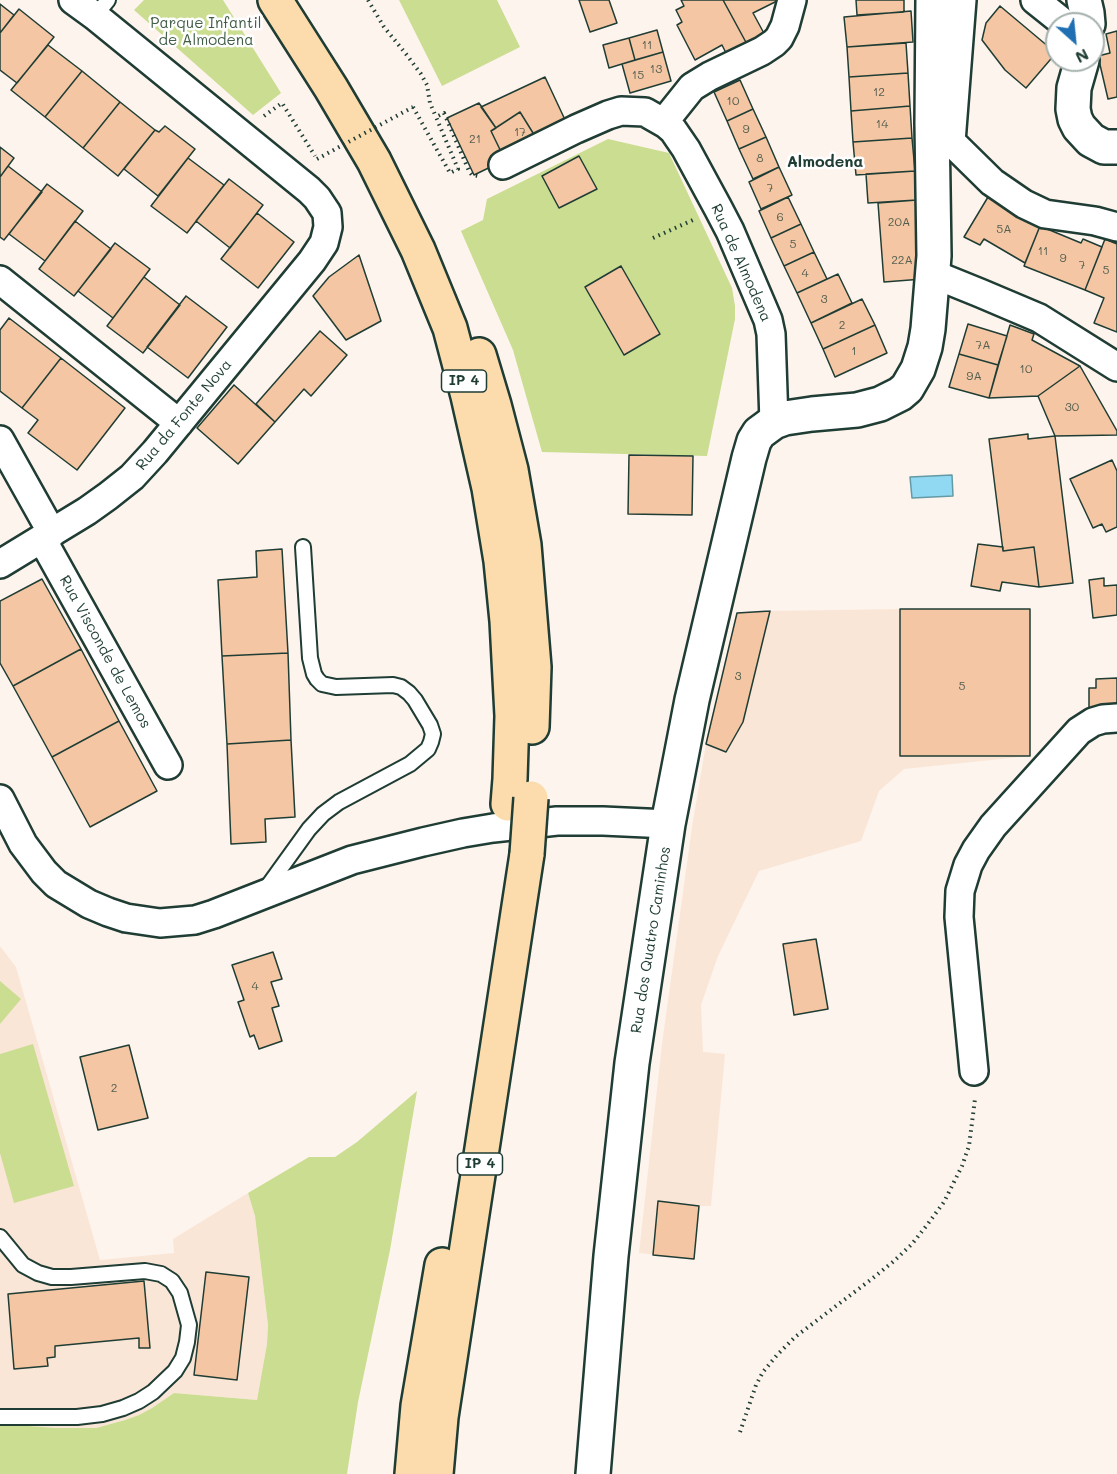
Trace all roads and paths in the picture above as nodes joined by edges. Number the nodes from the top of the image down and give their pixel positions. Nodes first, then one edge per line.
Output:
1 (73, 0) edge
2 (275, 0) edge
3 (294, 0) edge
4 (368, 0) edge
5 (792, 0) edge
6 (933, 0) edge
7 (962, 0) edge
8 (1035, 0) edge
9 (102, 8) edge
10 (1050, 12) edge
11 (1079, 72) edge
12 (436, 117) junction
13 (664, 122) junction
14 (941, 133) junction
15 (241, 134) junction
16 (1117, 147) edge
17 (503, 165) dead end
18 (469, 171) dead end
19 (718, 208) junction
20 (1117, 227) edge
21 (653, 238) dead end
22 (933, 274) junction
23 (0, 280) edge
24 (1117, 367) edge
25 (774, 422) junction
26 (179, 423) junction
27 (0, 440) edge
28 (47, 536) junction
29 (303, 547) dead end
30 (0, 564) edge
31 (1117, 718) edge
32 (168, 765) dead end
33 (0, 799) edge
34 (520, 801) junction
35 (668, 824) junction
36 (515, 855) junction
37 (262, 894) junction
38 (975, 1071) joint
39 (0, 1237) edge
40 (0, 1417) edge
41 (740, 1432) dead end
42 (412, 1474) edge
43 (436, 1474) edge
44 (592, 1474) edge

1 - 9 street
2 - 34 highway, IP 4
3 - 34 highway, IP 4
4 - 12 path
5 - 13 street
6 - 14 street
7 - 14 street
8 - 10 street
9 - 15 street
11 - 16 street
12 - 15 path, bridge
12 - 18 path
13 - 17 street, Rua de Almodena
13 - 19 street, Rua de Almodena
14 - 20 street
14 - 22 street
15 - 26 street, Rua da Fonte Nova
19 - 21 path
19 - 25 street, Rua de Almodena
22 - 24 street
22 - 25 street
23 - 26 street
25 - 35 street, Rua dos Quatro Caminhos
26 - 28 street, Rua da Fonte Nova
27 - 28 street, Rua Visconde de Lemos
28 - 30 street, Rua da Fonte Nova
28 - 32 street, Rua Visconde de Lemos
29 - 37 lane
31 - 38 street
33 - 37 street
34 - 36 highway, IP 4, bridge
35 - 37 street
35 - 44 street, Rua dos Quatro Caminhos
36 - 42 highway, IP 4
36 - 43 highway, IP 4
38 - 41 path
39 - 40 lane

